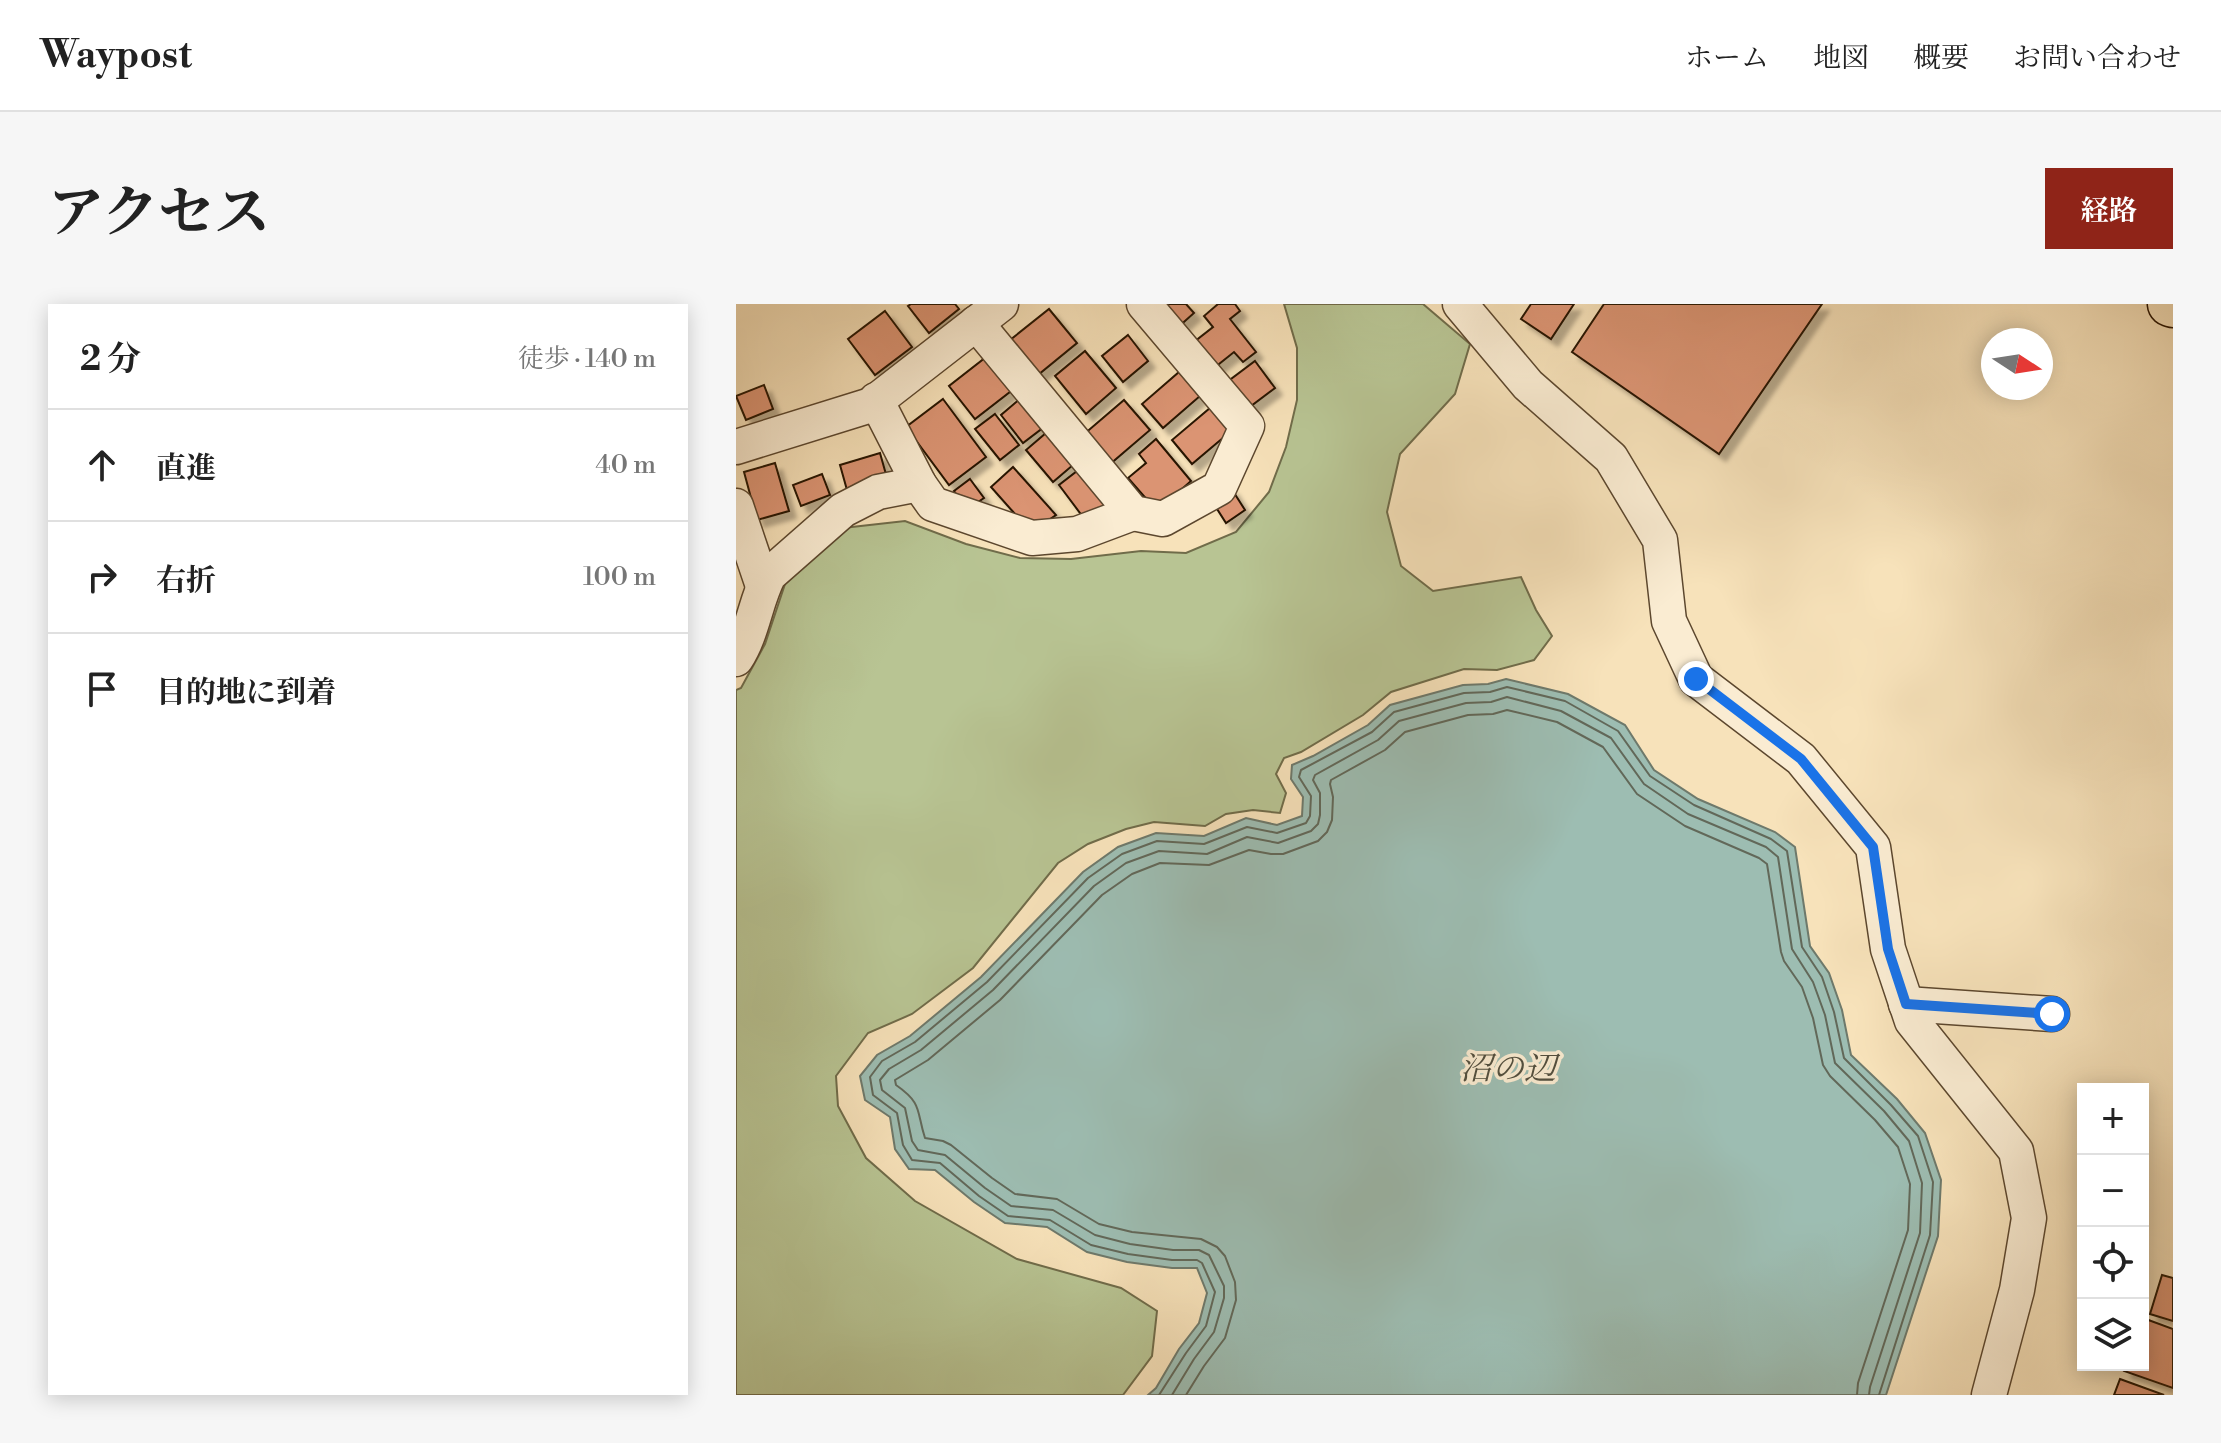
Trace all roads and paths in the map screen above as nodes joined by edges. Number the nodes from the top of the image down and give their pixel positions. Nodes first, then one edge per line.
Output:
1 (1144, 304) edge
2 (1460, 304) edge
3 (988, 314) edge
4 (876, 400) junction
5 (736, 447) edge
6 (919, 484) junction
7 (736, 506) edge
8 (1133, 513) junction
9 (763, 586) junction
10 (736, 659) edge
11 (1906, 1004) junction
12 (2052, 1014) dead end
13 (1989, 1395) edge

1 - 8 street
2 - 11 street
3 - 4 street
3 - 8 street
4 - 5 street
4 - 6 street
6 - 8 street
6 - 9 street
7 - 9 street
9 - 10 street
11 - 12 street
11 - 13 street

